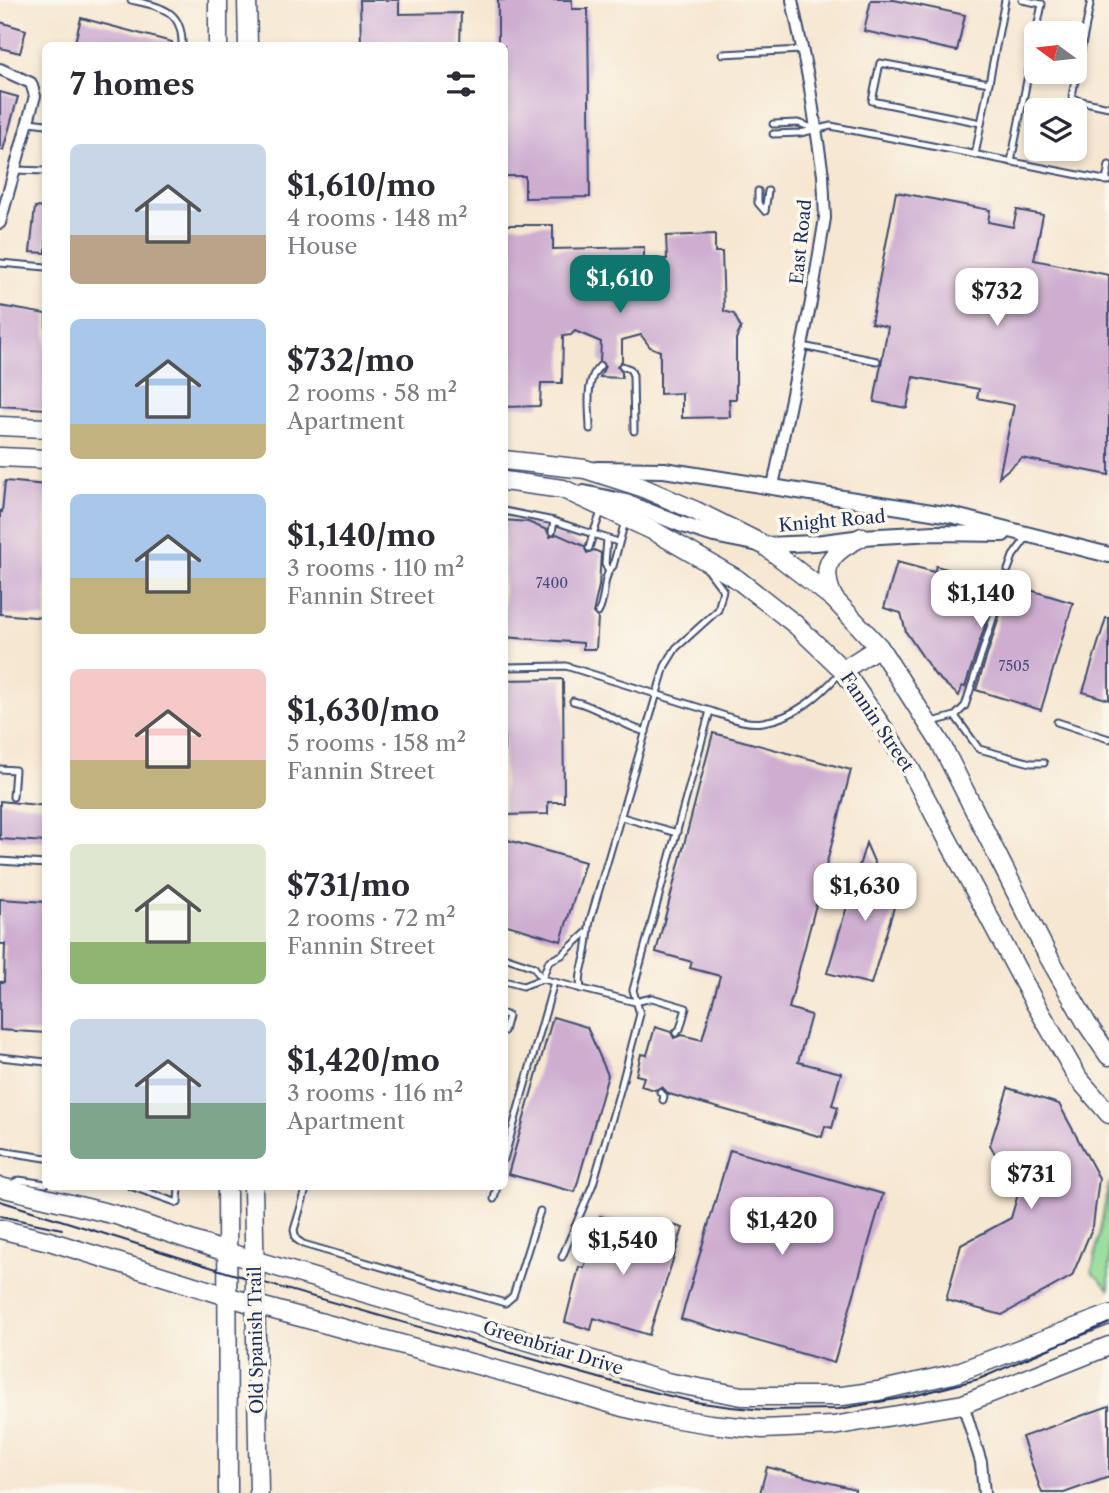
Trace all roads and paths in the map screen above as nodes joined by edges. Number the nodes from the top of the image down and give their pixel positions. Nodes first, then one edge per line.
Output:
1 (131, 0) edge
2 (218, 0) edge
3 (247, 0) edge
4 (792, 0) edge
5 (1005, 0) edge
6 (1022, 0) edge
7 (1091, 0) edge
8 (1039, 21) edge
9 (182, 42) edge
10 (218, 42) edge
11 (248, 42) edge
12 (802, 50) junction
13 (722, 54) dead end
14 (0, 69) edge
15 (989, 83) junction
16 (1026, 84) edge
17 (1109, 107) edge
18 (29, 122) junction
19 (981, 123) junction
20 (42, 124) edge
21 (773, 124) dead end
22 (816, 129) junction
23 (773, 134) dead end
24 (975, 155) junction
25 (1011, 162) junction
26 (1109, 165) edge
27 (15, 170) junction
28 (42, 171) edge
29 (1107, 181) edge
30 (758, 191) dead end
31 (768, 191) dead end
32 (0, 223) edge
33 (0, 263) edge
34 (42, 267) edge
35 (802, 346) junction
36 (877, 361) dead end
37 (600, 366) dead end
38 (622, 366) dead end
39 (0, 425) edge
40 (42, 428) edge
41 (590, 429) dead end
42 (634, 431) dead end
43 (0, 457) edge
44 (42, 459) edge
45 (508, 460) edge
46 (585, 469) junction
47 (508, 482) edge
48 (773, 486) junction
49 (563, 489) junction
50 (602, 508) junction
51 (508, 513) edge
52 (626, 519) junction
53 (554, 521) junction
54 (552, 532) dead end
55 (593, 534) junction
56 (1029, 534) junction
57 (862, 537) junction
58 (607, 539) junction
59 (618, 542) junction
60 (764, 545) junction
61 (589, 548) dead end
62 (1109, 555) edge
63 (700, 558) junction
64 (608, 570) junction
65 (1008, 570) dead end
66 (834, 599) junction
67 (997, 606) dead end
68 (598, 613) dead end
69 (879, 647) junction
70 (508, 667) edge
71 (843, 670) junction
72 (657, 695) junction
73 (573, 701) dead end
74 (710, 711) junction
75 (955, 716) junction
76 (1057, 722) dead end
77 (928, 723) junction
78 (646, 732) junction
79 (1109, 738) edge
80 (1044, 763) dead end
81 (0, 769) edge
82 (13, 797) dead end
83 (621, 817) junction
84 (677, 833) junction
85 (0, 861) edge
86 (42, 864) edge
87 (587, 932) junction
88 (508, 958) edge
89 (542, 979) junction
90 (508, 982) edge
91 (554, 982) junction
92 (581, 989) junction
93 (635, 1002) junction
94 (680, 1032) dead end
95 (1109, 1056) edge
96 (0, 1057) edge
97 (42, 1062) edge
98 (1109, 1114) edge
99 (508, 1146) edge
100 (0, 1151) edge
101 (42, 1157) edge
102 (42, 1183) edge
103 (2, 1188) edge
104 (141, 1190) edge
105 (179, 1190) edge
106 (227, 1190) edge
107 (253, 1190) edge
108 (306, 1190) edge
109 (496, 1190) edge
110 (494, 1199) dead end
111 (540, 1210) dead end
112 (0, 1229) edge
113 (226, 1252) junction
114 (562, 1257) dead end
115 (254, 1261) junction
116 (226, 1297) junction
117 (256, 1305) junction
118 (1109, 1315) edge
119 (1109, 1346) edge
120 (963, 1404) junction
121 (228, 1493) edge
122 (259, 1493) edge
123 (984, 1493) edge

1 - 9 lane
2 - 10 main road
3 - 11 main road
4 - 12 street, East Road
5 - 15 lane
6 - 8 lane
7 - 17 lane
12 - 13 lane
12 - 22 street, East Road
14 - 18 street
15 - 19 lane
15 - 19 lane
16 - 25 lane
18 - 20 lane
18 - 27 street
19 - 24 lane
21 - 22 lane
22 - 23 lane
22 - 24 lane
22 - 35 street, East Road
24 - 25 lane
25 - 29 lane
26 - 29 lane
27 - 28 lane
27 - 32 street
30 - 31 lane
33 - 34 lane
35 - 36 lane
35 - 48 street, East Road
37 - 41 lane
38 - 42 lane
39 - 40 main road
43 - 44 main road
45 - 46 main road
46 - 48 street, Knight Road
46 - 60 main road
47 - 49 main road, Fannin Street
48 - 56 street, Knight Road
49 - 50 main road, Fannin Street
49 - 60 street, Knight Road
50 - 52 main road, Fannin Street
50 - 55 lane
51 - 53 lane
52 - 59 lane
52 - 63 main road, Fannin Street
53 - 54 lane
53 - 55 lane
55 - 58 lane
55 - 61 lane
56 - 57 street, Knight Road
56 - 62 street, Knight Road
56 - 65 lane
57 - 60 street, Knight Road
57 - 66 main road
58 - 59 lane
58 - 64 lane
59 - 64 lane
60 - 66 main road
63 - 71 main road, Fannin Street
63 - 72 lane
64 - 68 lane
66 - 69 main road
67 - 75 lane
69 - 71 main road
69 - 77 main road
70 - 72 lane
71 - 74 lane
71 - 98 main road, Fannin Street
72 - 74 lane
72 - 78 lane
73 - 78 lane
74 - 84 lane
75 - 77 lane
75 - 80 lane
76 - 79 lane
77 - 95 main road
78 - 83 lane
81 - 82 lane
83 - 84 lane
83 - 87 lane
84 - 93 lane
85 - 86 lane
87 - 89 lane
87 - 92 lane
88 - 89 lane
89 - 90 lane
89 - 91 lane
91 - 92 lane
91 - 99 lane
92 - 93 lane
93 - 94 lane
93 - 114 lane
96 - 97 lane
100 - 101 lane
102 - 103 lane
103 - 113 main road, Greenbriar Drive
104 - 105 lane
106 - 113 main road, Old Spanish Trail
107 - 115 main road, Old Spanish Trail
108 - 111 lane
109 - 110 lane
112 - 116 main road, Greenbriar Drive
113 - 115 main road, Greenbriar Drive
113 - 116 main road, Old Spanish Trail
115 - 117 main road, Old Spanish Trail
115 - 118 main road, Greenbriar Drive
116 - 117 main road, Greenbriar Drive
116 - 121 main road, Old Spanish Trail
117 - 120 main road, Greenbriar Drive
117 - 122 main road, Old Spanish Trail
119 - 120 main road, Greenbriar Drive
120 - 123 street

